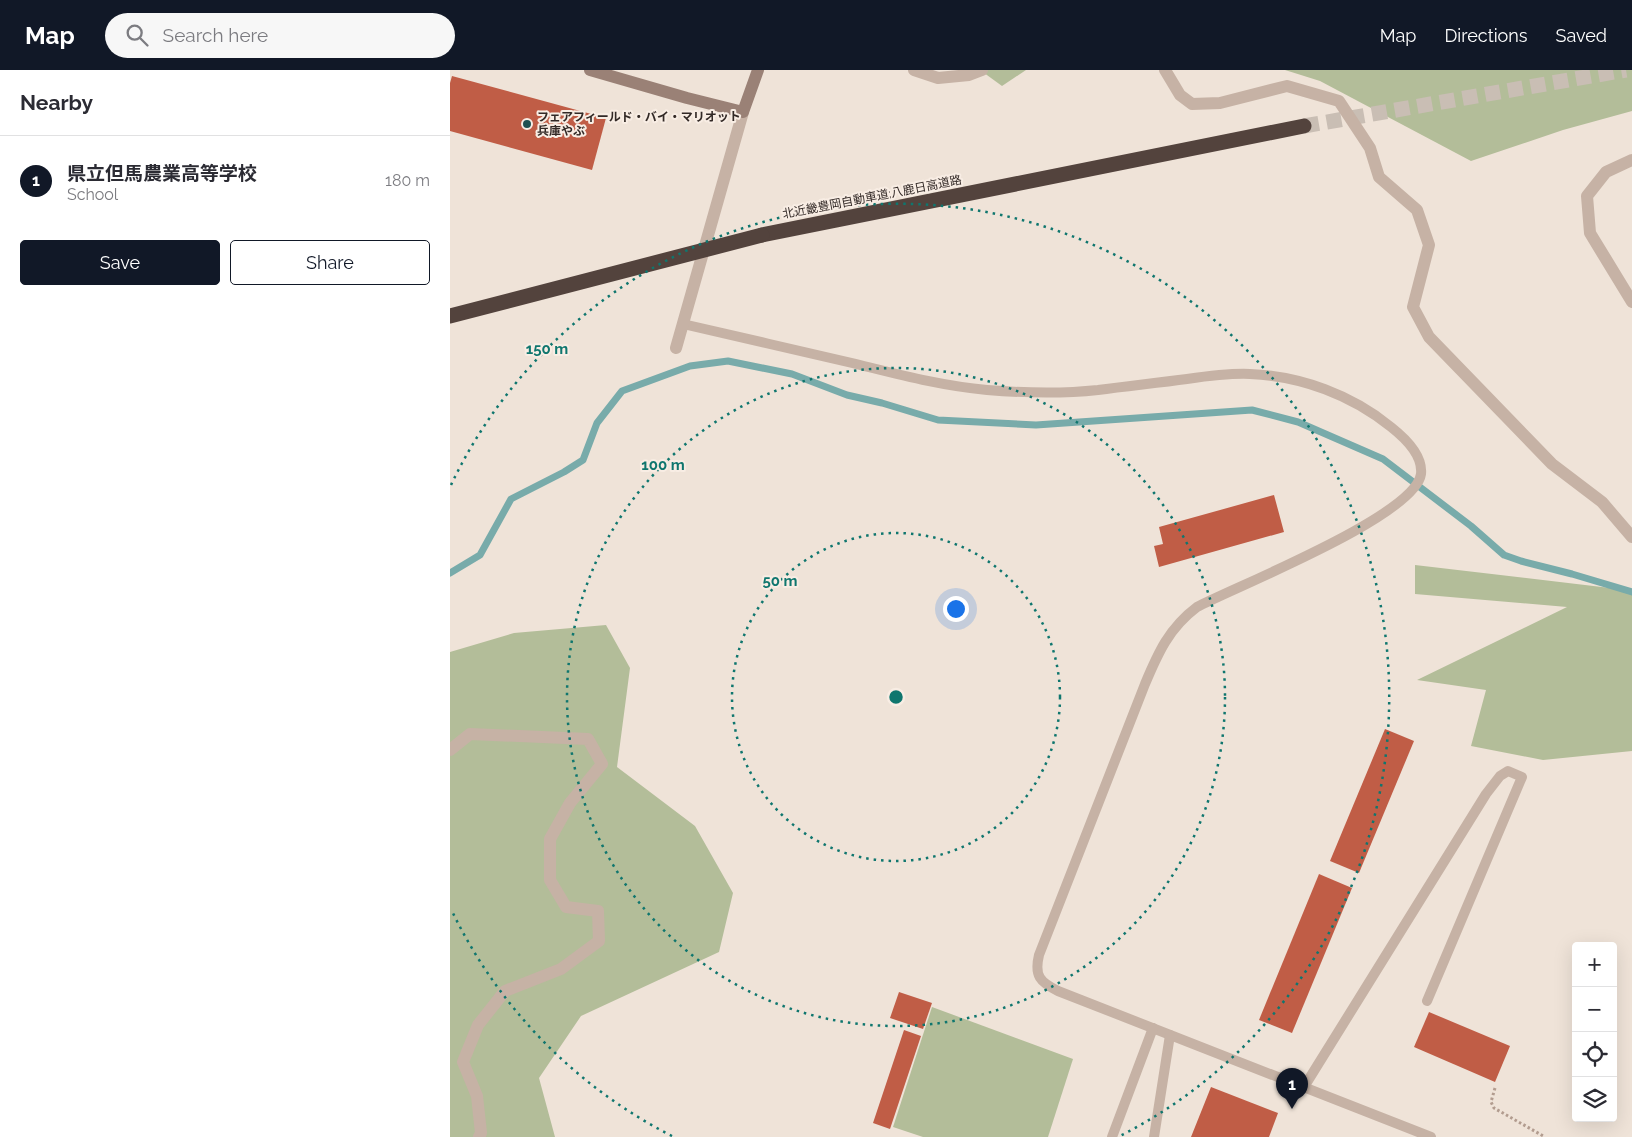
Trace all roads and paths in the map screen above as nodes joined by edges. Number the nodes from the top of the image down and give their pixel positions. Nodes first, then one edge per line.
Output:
1 (590, 70) edge
2 (758, 70) edge
3 (914, 70) edge
4 (982, 70) edge
5 (1165, 70) edge
6 (742, 112) junction
7 (1304, 126) tunnel mouth
8 (1632, 160) edge
9 (1632, 302) edge
10 (450, 316) edge
11 (683, 324) junction
12 (676, 348) dead end
13 (1632, 537) edge
14 (450, 750) edge
15 (1427, 1001) dead end
16 (1153, 1028) junction
17 (1170, 1035) junction
18 (1304, 1087) junction
19 (1495, 1088) dead end
20 (1540, 1136) edge
21 (480, 1137) edge
22 (1112, 1137) edge
23 (1154, 1137) edge
24 (1432, 1137) edge
25 (1545, 1137) edge

1 - 6 street
2 - 6 street
3 - 4 street
5 - 13 street
6 - 11 street
7 - 10 highway, 北近畿豊岡自動車道;八鹿日高道路, bridge
8 - 9 street
11 - 12 street
11 - 16 lane
14 - 21 street
15 - 18 lane
16 - 17 lane
16 - 22 lane
17 - 18 lane
17 - 23 lane
18 - 24 lane
19 - 20 path
20 - 25 path

